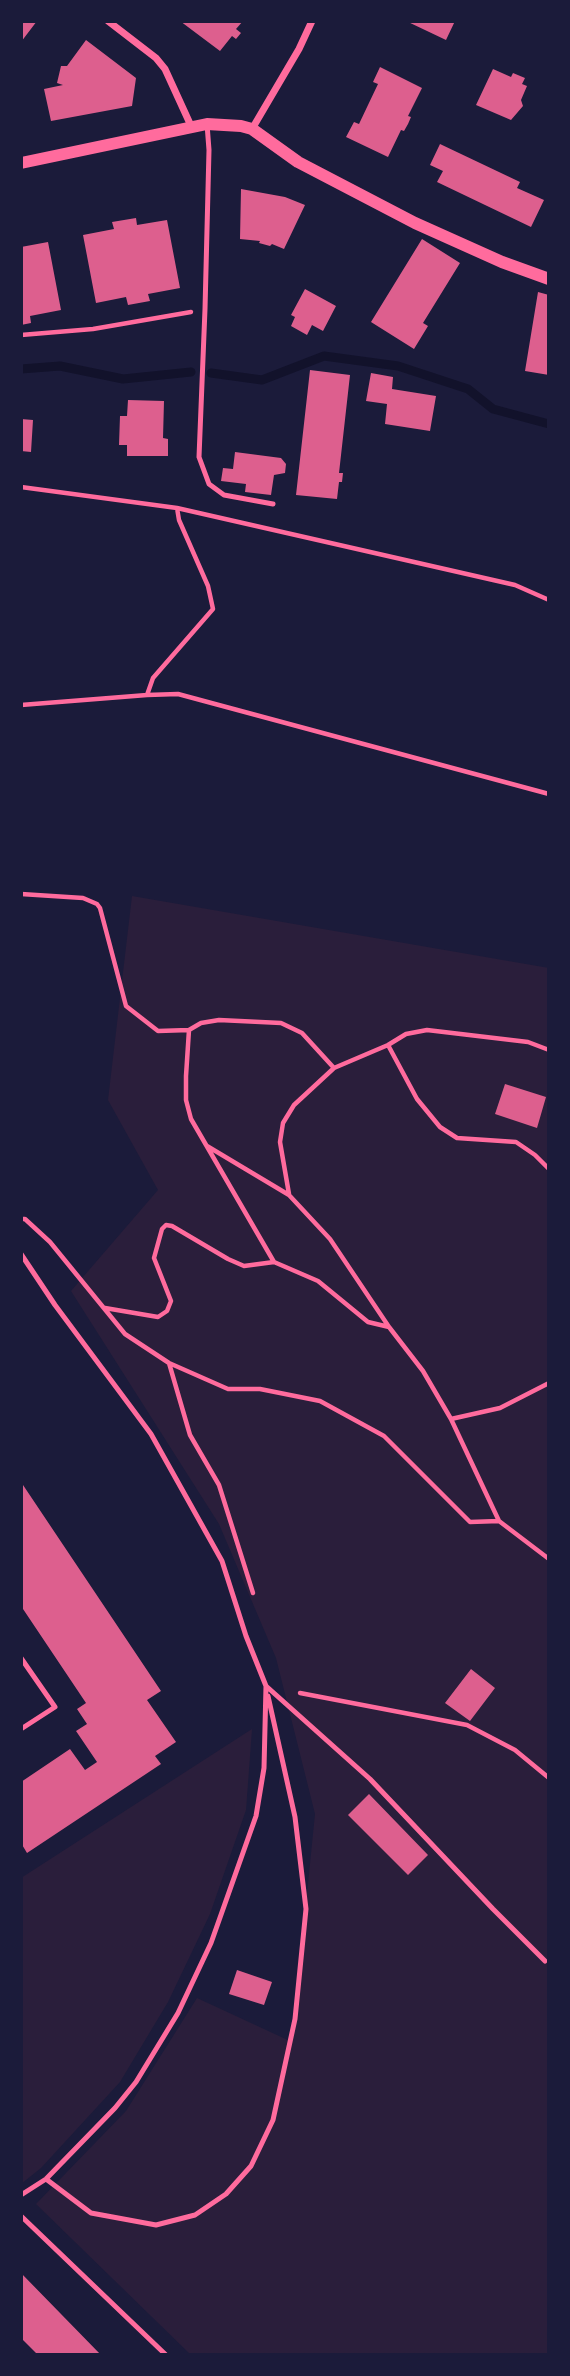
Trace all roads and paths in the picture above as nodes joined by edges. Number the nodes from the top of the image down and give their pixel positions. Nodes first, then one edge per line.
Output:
1 (108, 21) edge
2 (312, 21) edge
3 (207, 124) junction
4 (192, 128) junction
5 (252, 130) junction
6 (21, 163) edge
7 (549, 279) edge
8 (205, 309) junction
9 (21, 335) edge
10 (21, 488) edge
11 (273, 505) dead end
12 (177, 508) junction
13 (549, 600) edge
14 (147, 695) junction
15 (21, 705) edge
16 (549, 794) edge
17 (21, 894) edge
18 (189, 1030) junction
19 (388, 1045) junction
20 (549, 1051) edge
21 (334, 1069) junction
22 (204, 1144) junction
23 (549, 1169) edge
24 (289, 1195) junction
25 (21, 1219) edge
26 (21, 1254) edge
27 (274, 1262) junction
28 (105, 1308) junction
29 (389, 1326) junction
30 (169, 1363) junction
31 (549, 1383) edge
32 (452, 1419) junction
33 (499, 1521) junction
34 (549, 1559) edge
35 (254, 1600) dead end
36 (21, 1658) edge
37 (266, 1686) junction
38 (21, 1729) edge
39 (549, 1778) edge
40 (545, 1961) dead end
41 (46, 2179) junction
42 (21, 2195) edge
43 (21, 2216) edge
44 (166, 2355) edge

1 - 4 street
2 - 5 street
3 - 4 street
3 - 5 street
3 - 8 lane
4 - 6 street
5 - 7 street
8 - 9 path
8 - 11 lane
10 - 12 path
12 - 13 path
12 - 14 path
14 - 15 path
14 - 16 path
17 - 18 path
18 - 21 path
18 - 22 path
19 - 20 path
19 - 21 path
19 - 23 path
21 - 24 path
22 - 24 path
22 - 27 path
24 - 29 path
25 - 28 path
26 - 37 lane
27 - 28 path
27 - 29 path
28 - 30 path
29 - 32 path
30 - 33 path
30 - 35 path
31 - 32 path
32 - 33 path
33 - 34 path
36 - 38 lane
37 - 39 path
37 - 40 lane
37 - 41 lane
37 - 41 lane
41 - 42 lane
43 - 44 lane

